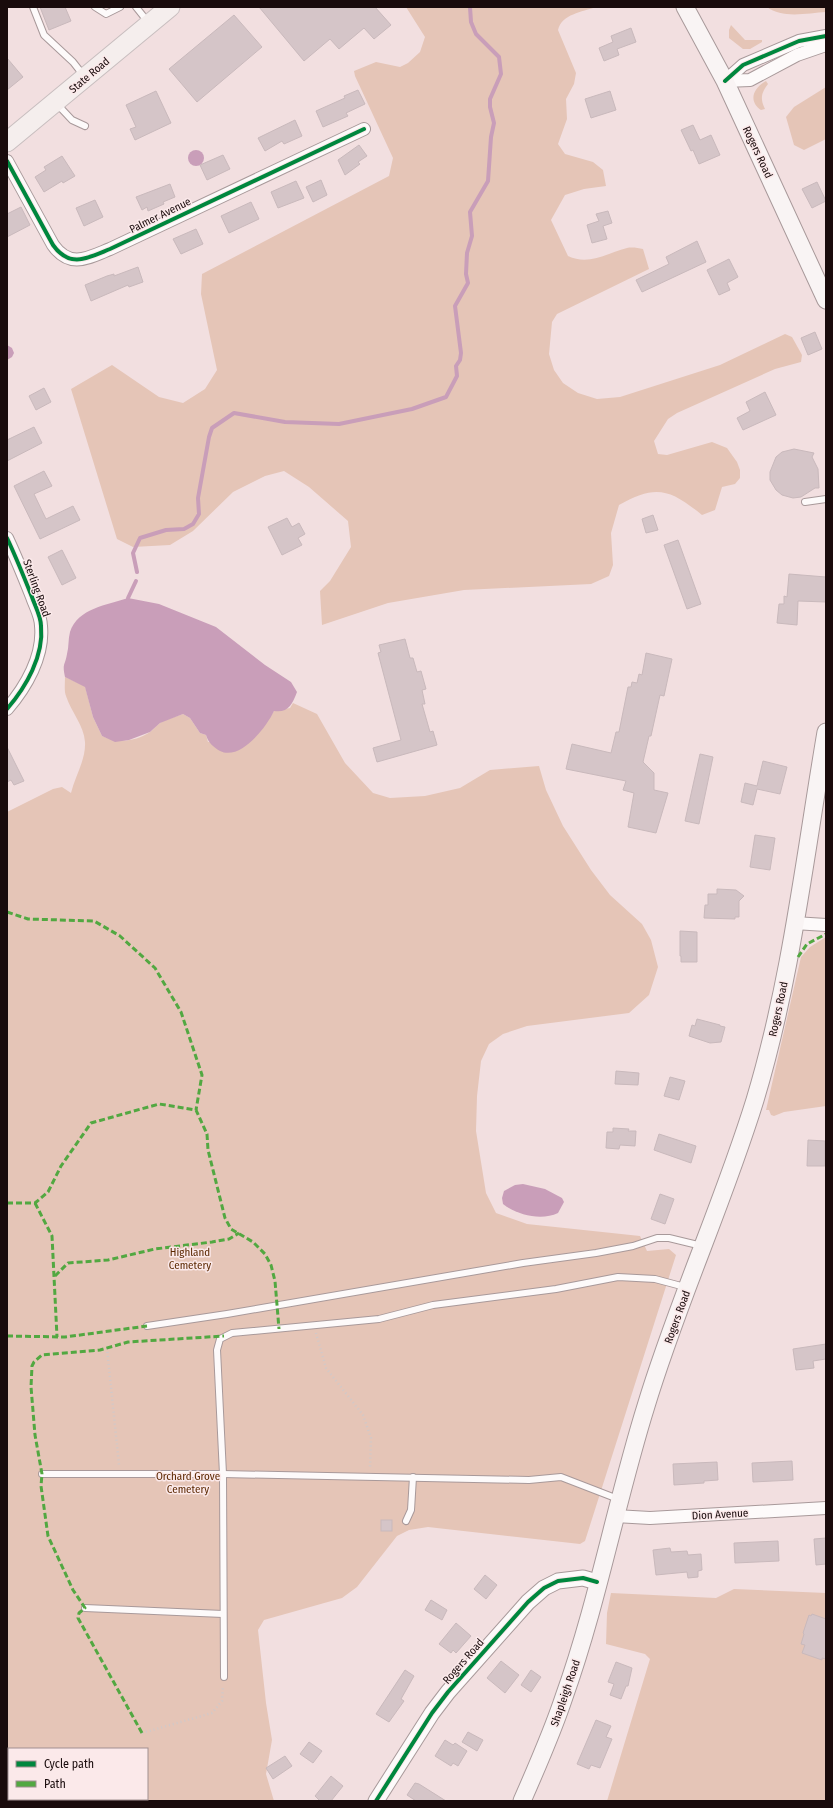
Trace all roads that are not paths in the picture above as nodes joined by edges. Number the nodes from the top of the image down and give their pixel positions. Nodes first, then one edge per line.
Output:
1 (33, 7) edge
2 (95, 7) edge
3 (120, 7) edge
4 (136, 7) edge
5 (170, 7) edge
6 (685, 7) edge
7 (150, 24) junction
8 (826, 36) edge
9 (826, 46) edge
10 (85, 78) junction
11 (725, 81) junction
12 (55, 102) junction
13 (85, 126) dead end
14 (364, 129) dead end
15 (7, 142) edge
16 (7, 161) edge
17 (826, 300) edge
18 (826, 499) edge
19 (805, 502) dead end
20 (7, 538) edge
21 (7, 709) edge
22 (826, 732) edge
23 (794, 923) junction
24 (826, 925) edge
25 (702, 1246) junction
26 (687, 1288) junction
27 (147, 1326) dead end
28 (42, 1474) dead end
29 (223, 1474) junction
30 (413, 1478) junction
31 (619, 1500) junction
32 (826, 1508) edge
33 (615, 1516) junction
34 (406, 1522) dead end
35 (598, 1582) junction
36 (85, 1608) dead end
37 (223, 1614) junction
38 (224, 1677) road end
39 (376, 1801) edge
40 (522, 1801) edge

1 - 10 lane
2 - 3 lane
4 - 7 lane
5 - 7 main road, State Road
6 - 11 main road, Rogers Road
7 - 10 main road, State Road
8 - 11 street
9 - 11 street
10 - 12 main road, State Road
11 - 17 main road, Rogers Road
12 - 13 lane
12 - 15 main road, State Road
14 - 16 street, Palmer Avenue
18 - 19 lane
20 - 21 street, Sterling Road
22 - 23 main road, Rogers Road
23 - 24 street
23 - 25 main road, Rogers Road
25 - 26 main road, Rogers Road
25 - 27 lane
26 - 29 lane
26 - 31 main road, Rogers Road
28 - 29 lane
29 - 30 lane
29 - 37 lane
30 - 31 lane
30 - 34 lane
31 - 33 main road, Rogers Road
32 - 33 street, Dion Avenue
33 - 35 main road, Rogers Road
35 - 39 street, Rogers Road
35 - 40 main road, Shapleigh Road
36 - 37 lane
37 - 38 lane

